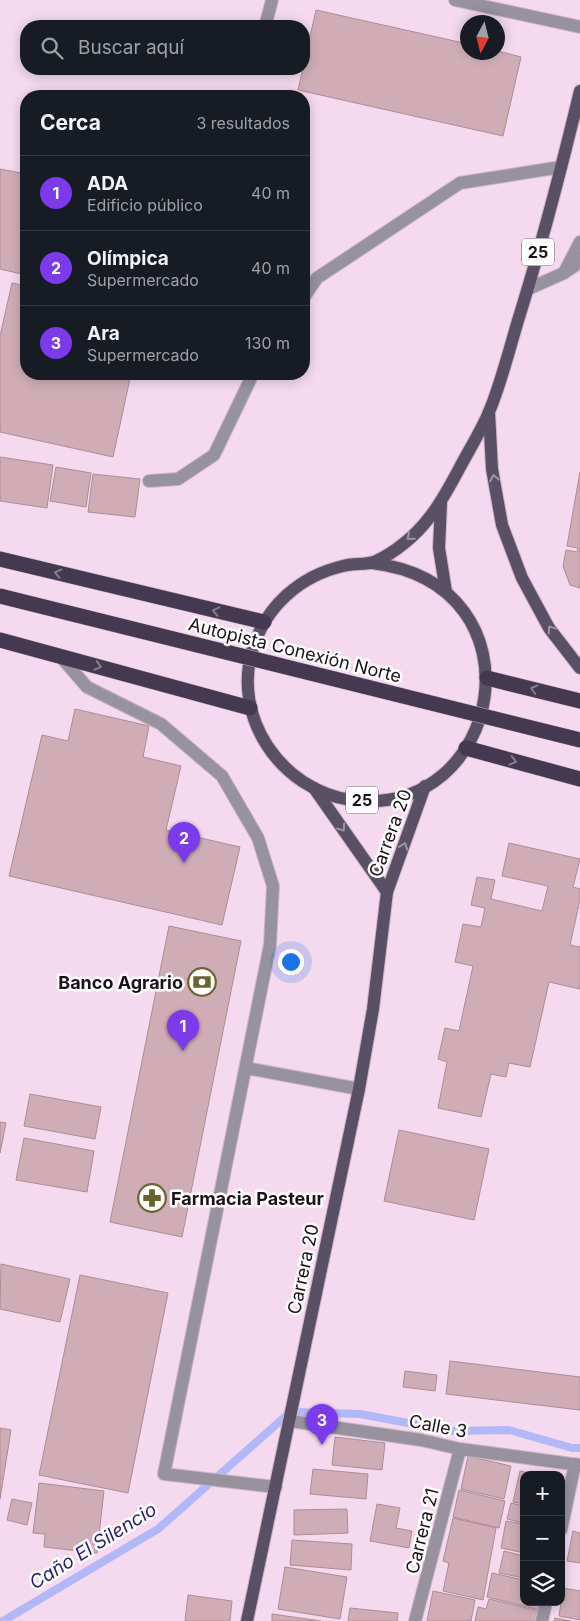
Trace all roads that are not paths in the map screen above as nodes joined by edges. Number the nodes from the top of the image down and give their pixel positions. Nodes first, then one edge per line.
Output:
1 (272, 0) edge
2 (455, 0) edge
3 (267, 20) edge
4 (580, 27) edge
5 (580, 91) edge
6 (562, 167) junction
7 (580, 242) edge
8 (580, 262) edge
9 (564, 273) junction
10 (310, 288) edge
11 (528, 289) junction
12 (250, 380) edge
13 (489, 412) junction
14 (149, 481) dead end
15 (441, 502) junction
16 (0, 559) edge
17 (372, 563) junction
18 (446, 592) junction
19 (0, 596) edge
20 (264, 622) junction
21 (0, 640) edge
22 (60, 656) junction
23 (580, 668) edge
24 (487, 678) junction
25 (580, 701) edge
26 (250, 708) junction
27 (580, 740) edge
28 (466, 748) junction
29 (580, 779) edge
30 (425, 786) junction
31 (314, 788) junction
32 (387, 892) junction
33 (246, 1068) junction
34 (359, 1089) junction
35 (290, 1420) junction
36 (458, 1449) junction
37 (578, 1465) edge
38 (276, 1487) junction
39 (565, 1516) edge
40 (545, 1606) edge
41 (247, 1621) edge
42 (415, 1621) edge
43 (542, 1621) edge

1 - 3 street
2 - 4 street
5 - 6 main road, 25
6 - 10 street
6 - 11 main road, 25
7 - 9 street
8 - 9 street
9 - 11 street
11 - 13 main road, 25
12 - 14 street
13 - 15 main road, 25
23 -> 13 main road
15 -> 17 main road, 25
15 - 18 main road, 25
20 -> 16 highway
17 - 18 main road, 25
17 - 20 main road, 25
18 - 24 main road, 25
19 - 27 highway, Autopista Conexión Norte, bridge
20 - 26 main road, 25
21 - 22 highway
22 -> 26 highway
22 - 33 street
25 -> 24 highway
24 - 28 main road, 25
26 - 31 main road, 25
28 -> 29 highway
28 - 30 main road, 25
30 - 31 main road, 25
32 -> 30 main road, Carrera 20
31 -> 32 main road, Carrera 20 / 25
32 - 34 main road, Carrera 20
33 - 34 street
33 - 38 street
34 - 35 main road, Carrera 20
35 - 36 street, Calle 3
35 - 38 main road, Carrera 20
36 - 37 street, Calle 3
36 - 42 street, Carrera 21
37 - 39 street
38 - 41 main road, Carrera 20
40 - 43 street

